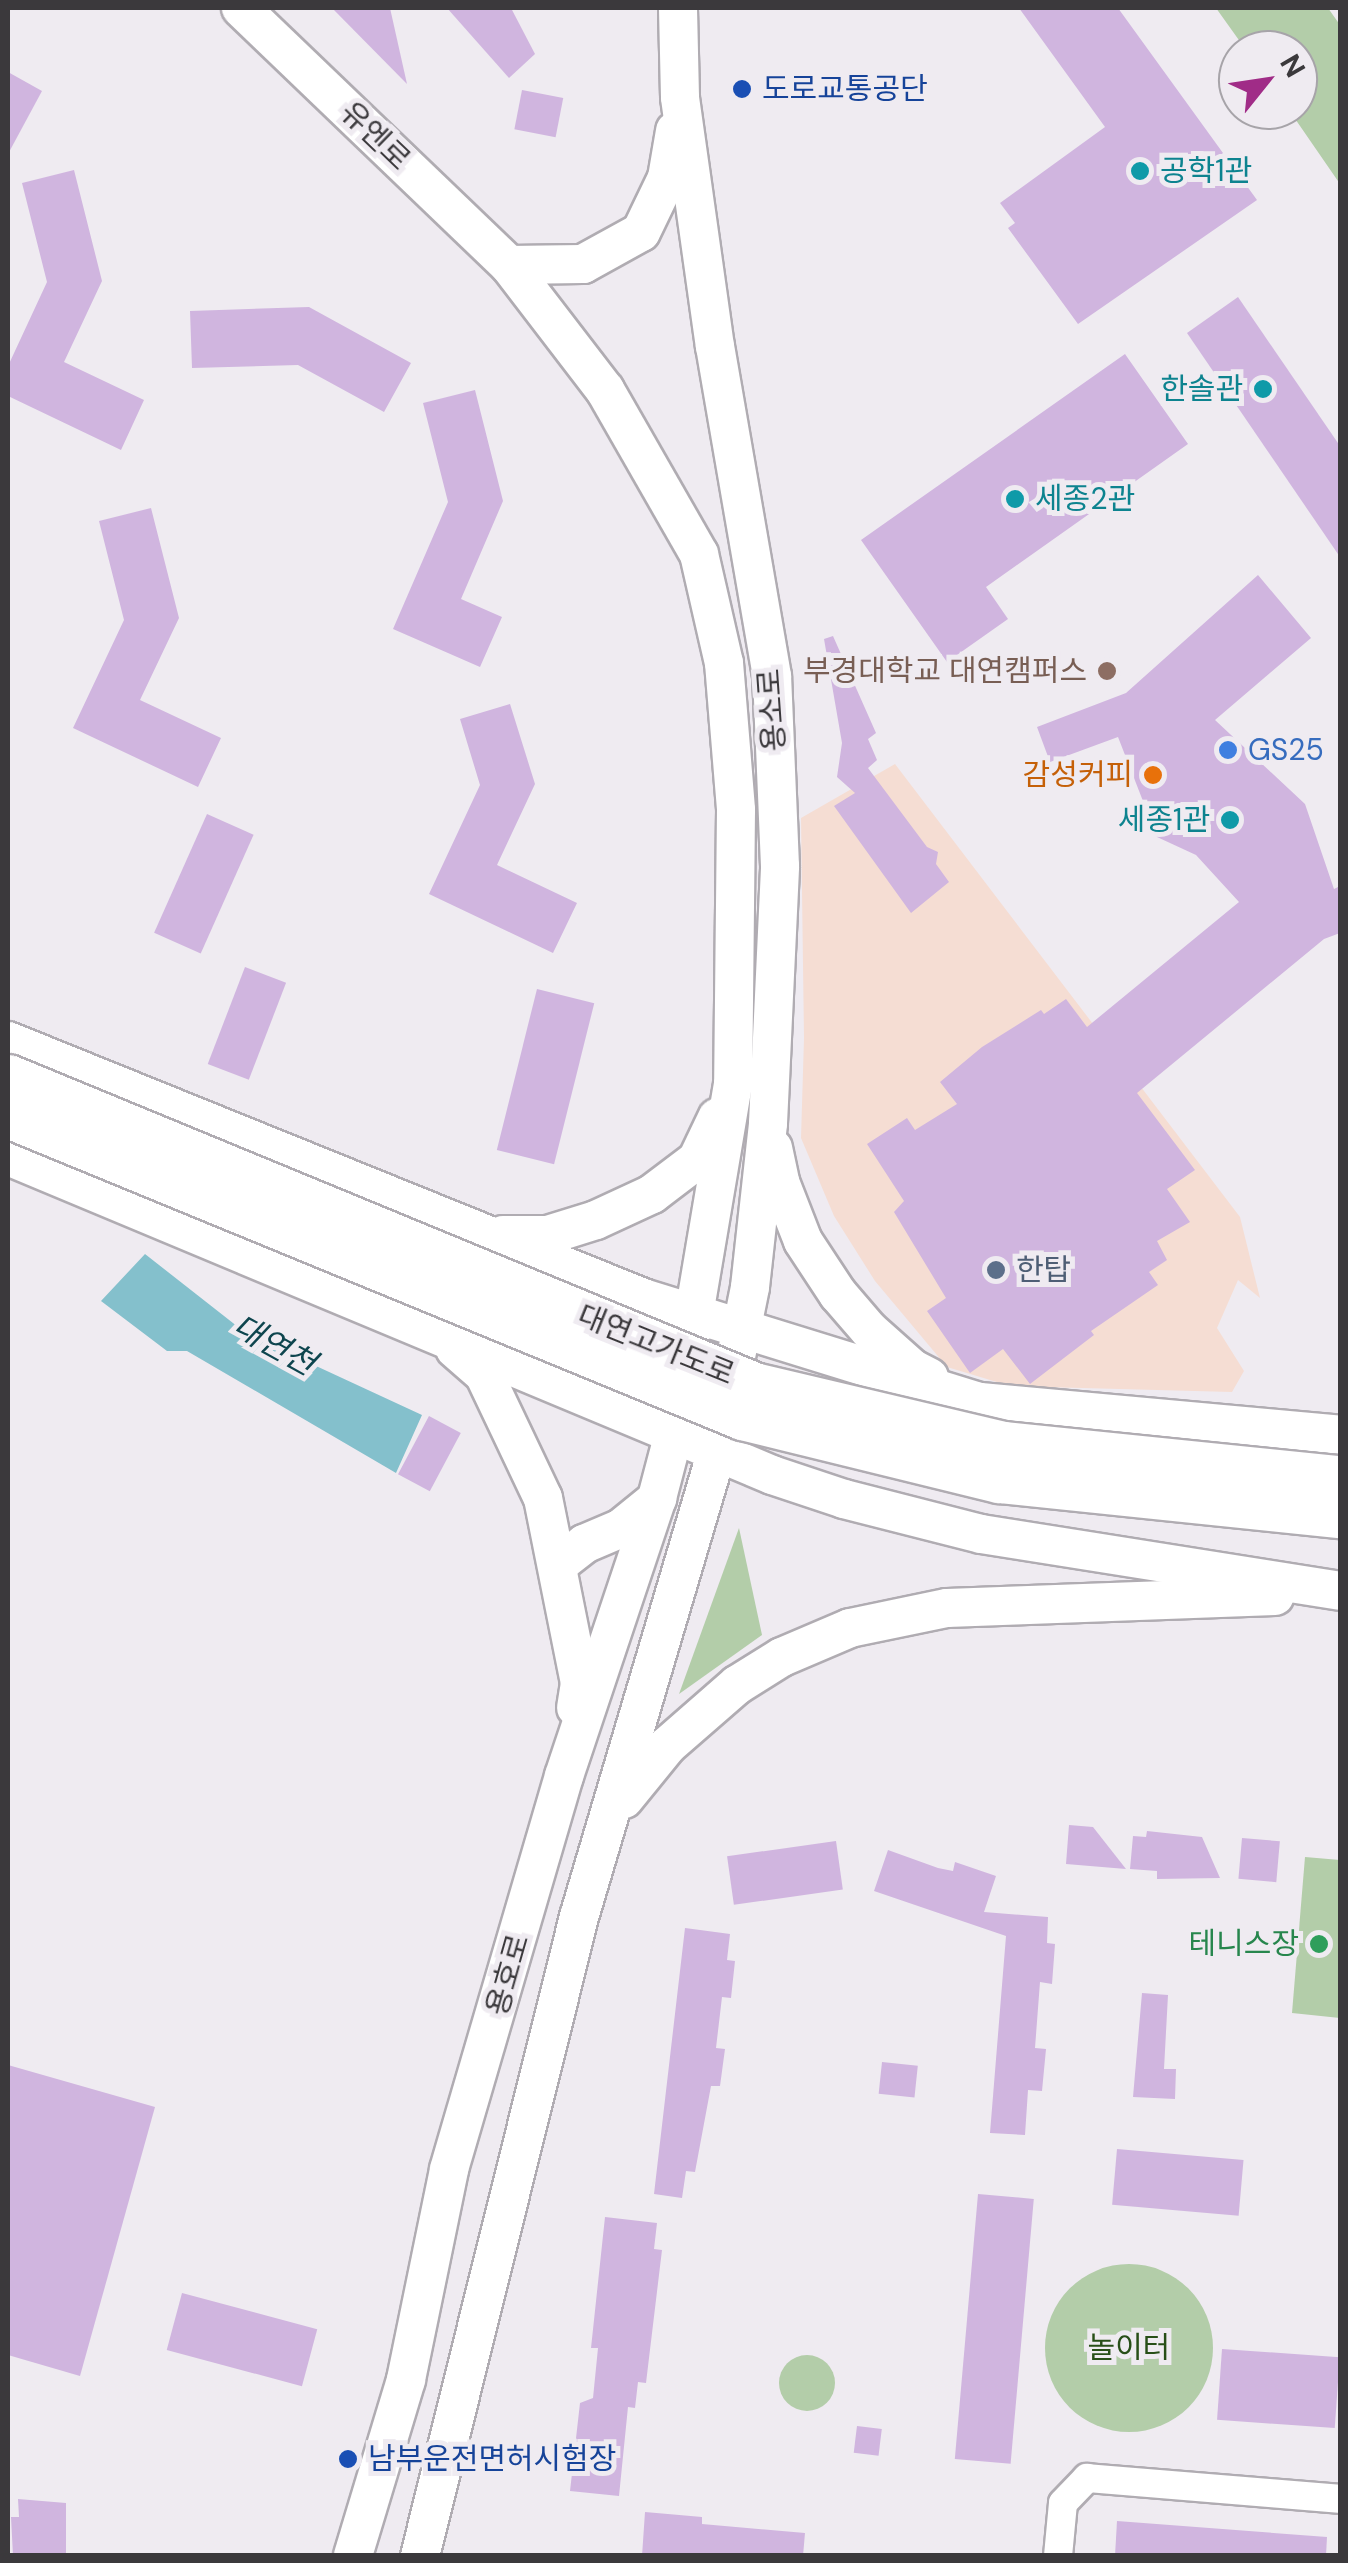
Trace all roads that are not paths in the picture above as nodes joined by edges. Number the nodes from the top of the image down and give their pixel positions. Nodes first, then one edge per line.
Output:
1 (241, 8) edge
2 (678, 8) edge
3 (680, 97) junction
4 (509, 264) junction
5 (724, 663) joint
6 (8, 1041) edge
7 (8, 1077) edge
8 (733, 1084) junction
9 (8, 1115) edge
10 (768, 1123) junction
11 (8, 1156) edge
12 (485, 1235) junction
13 (696, 1317) junction
14 (741, 1331) junction
15 (438, 1335) junction
16 (980, 1402) junction
17 (677, 1416) junction
18 (720, 1434) junction
19 (1340, 1435) edge
20 (1340, 1478) edge
21 (658, 1498) junction
22 (1340, 1515) edge
23 (560, 1563) junction
24 (1340, 1592) edge
25 (564, 1776) junction
26 (613, 1812) junction
27 (406, 2380) junction
28 (1340, 2499) edge
29 (436, 2504) junction
30 (353, 2556) edge
31 (420, 2556) edge
32 (1058, 2556) edge

1 - 4 main road, 유엔로
2 - 3 main road, 용소로
3 - 4 main road
3 - 10 main road, 용소로
4 - 5 main road, 유엔로
5 - 8 main road, 용소로
6 - 12 main road
7 - 20 highway, 대연고가도로, bridge
8 - 12 main road
8 - 13 main road, 용소로
9 - 22 highway, 대연고가도로, bridge
10 - 14 main road, 용소로
10 - 16 main road
11 - 15 main road
12 - 13 main road
13 - 14 main road
13 - 17 main road, 용소로
14 - 16 main road
14 - 18 main road, 용소로
15 - 17 main road
15 - 23 main road
16 - 19 main road
17 - 18 main road
17 - 21 main road, 용호로
18 - 24 main road
18 - 26 main road, 용호로
21 - 23 main road
21 - 25 main road, 용호로
23 - 25 main road
24 - 26 main road
25 - 27 main road, 용호로
26 - 29 main road, 용호로
27 - 29 main road
27 - 30 main road, 용호로
28 - 32 street
29 - 31 main road, 용호로

